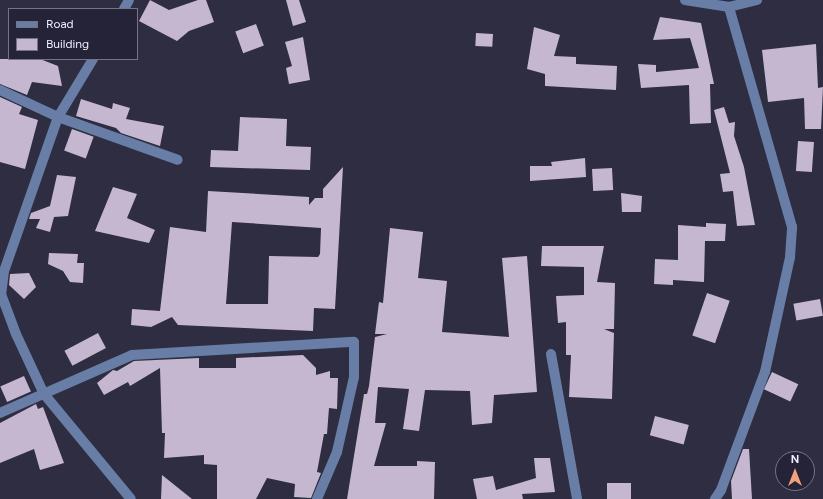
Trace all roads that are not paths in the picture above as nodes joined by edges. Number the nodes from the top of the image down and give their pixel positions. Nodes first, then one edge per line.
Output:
1 (685, 0) edge
2 (757, 0) edge
3 (729, 7) junction
4 (92, 60) edge
5 (0, 90) edge
6 (58, 117) junction
7 (178, 160) dead end
8 (551, 354) dead end
9 (44, 394) junction
10 (0, 413) edge
11 (130, 499) edge
12 (316, 499) edge
13 (576, 499) edge
14 (715, 499) edge

1 - 3 street
2 - 3 street
3 - 14 street
4 - 6 street
5 - 6 street
6 - 7 street
6 - 9 street
8 - 13 street
9 - 10 street
9 - 11 street
9 - 12 street

